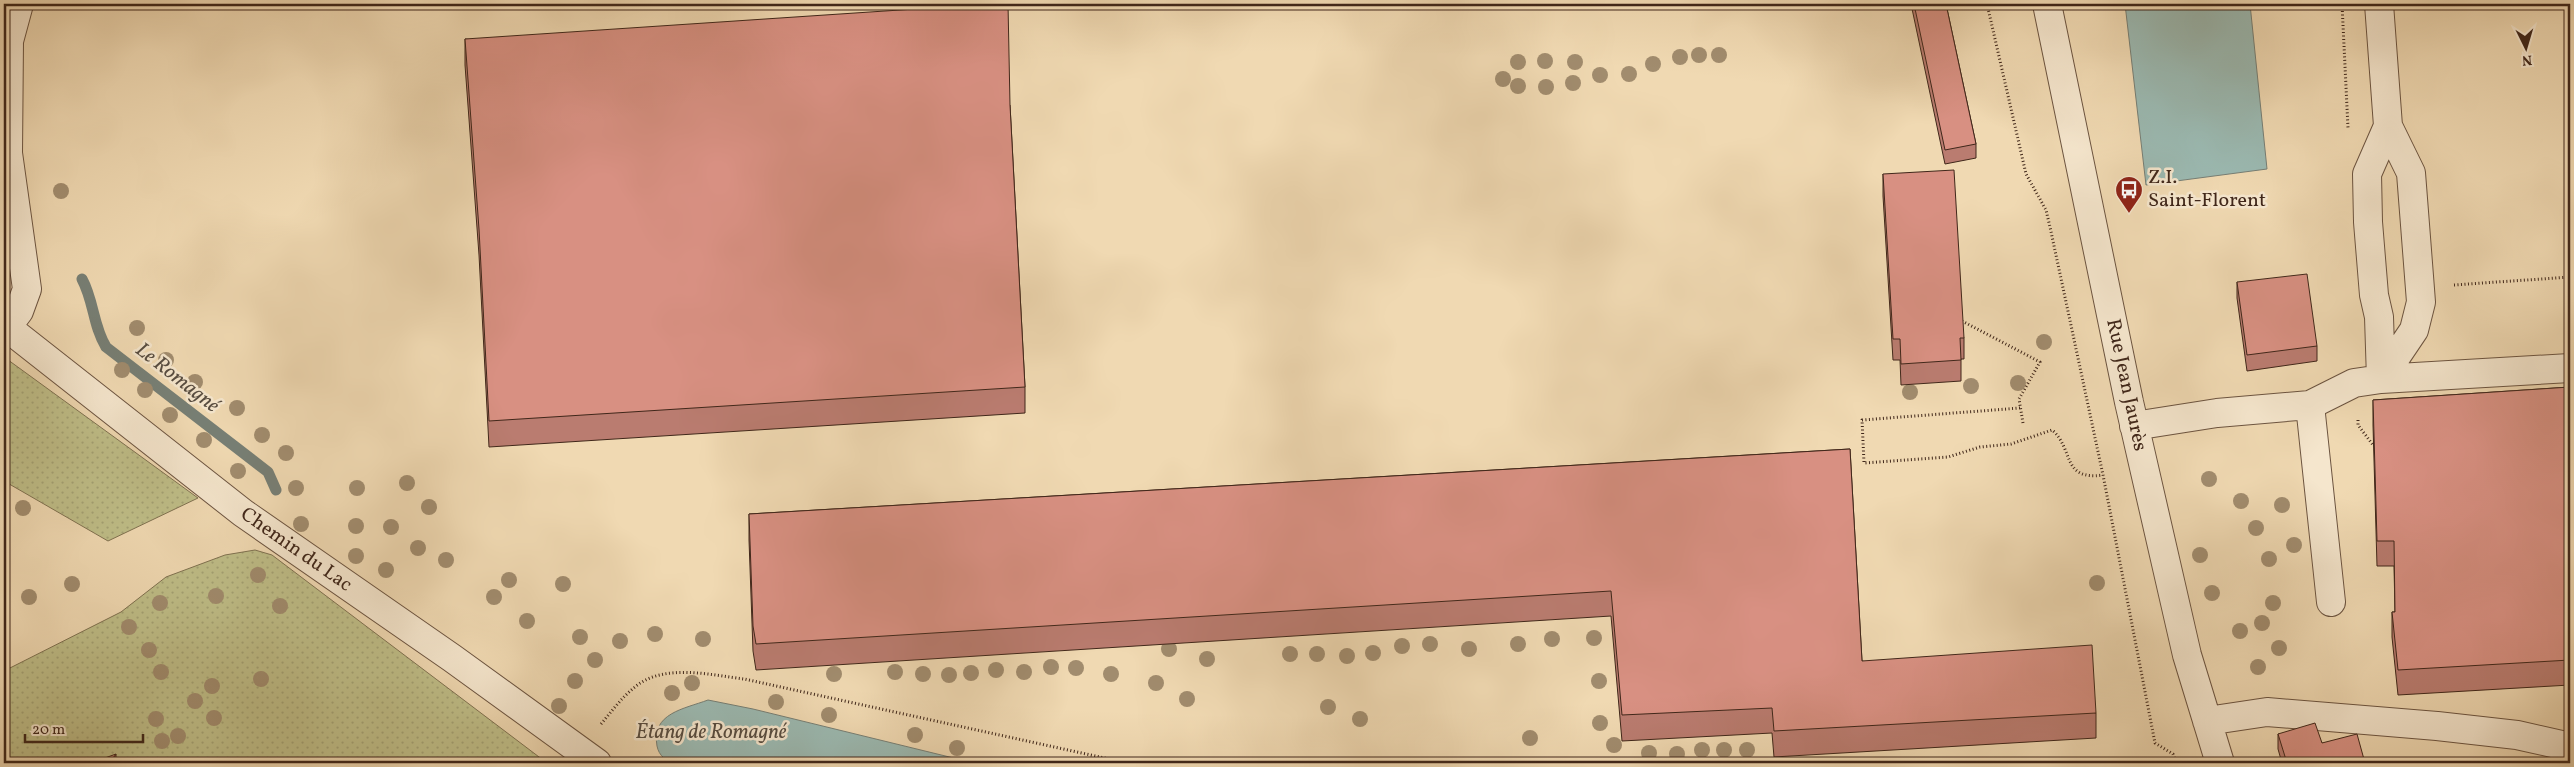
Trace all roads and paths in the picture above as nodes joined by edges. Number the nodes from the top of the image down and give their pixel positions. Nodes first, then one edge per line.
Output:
1 (19, 4) edge
2 (1987, 4) edge
3 (2047, 4) edge
4 (2379, 4) edge
5 (6, 36) edge
6 (2388, 126) junction
7 (1962, 321) edge
8 (5, 326) edge
9 (2570, 368) edge
10 (2381, 379) junction
11 (2310, 405) junction
12 (2020, 408) junction
13 (2023, 423) dead end
14 (2134, 426) junction
15 (2103, 475) junction
16 (2330, 602) dead end
17 (2207, 721) junction
18 (2570, 747) edge
19 (588, 757) edge
20 (1127, 763) edge
21 (2176, 763) edge
22 (2220, 763) edge

1 - 5 street
2 - 15 path
3 - 14 street, Rue Jean Jaurès
4 - 6 street
5 - 8 street
6 - 10 street
6 - 10 street
7 - 12 path
8 - 19 street, Chemin du Lac
9 - 10 street
10 - 11 street
11 - 14 street
11 - 16 street
12 - 13 path
12 - 15 path
14 - 17 street, Rue Jean Jaurès
15 - 21 path
17 - 18 street
17 - 22 street, Rue Jean Jaurès
19 - 20 path

